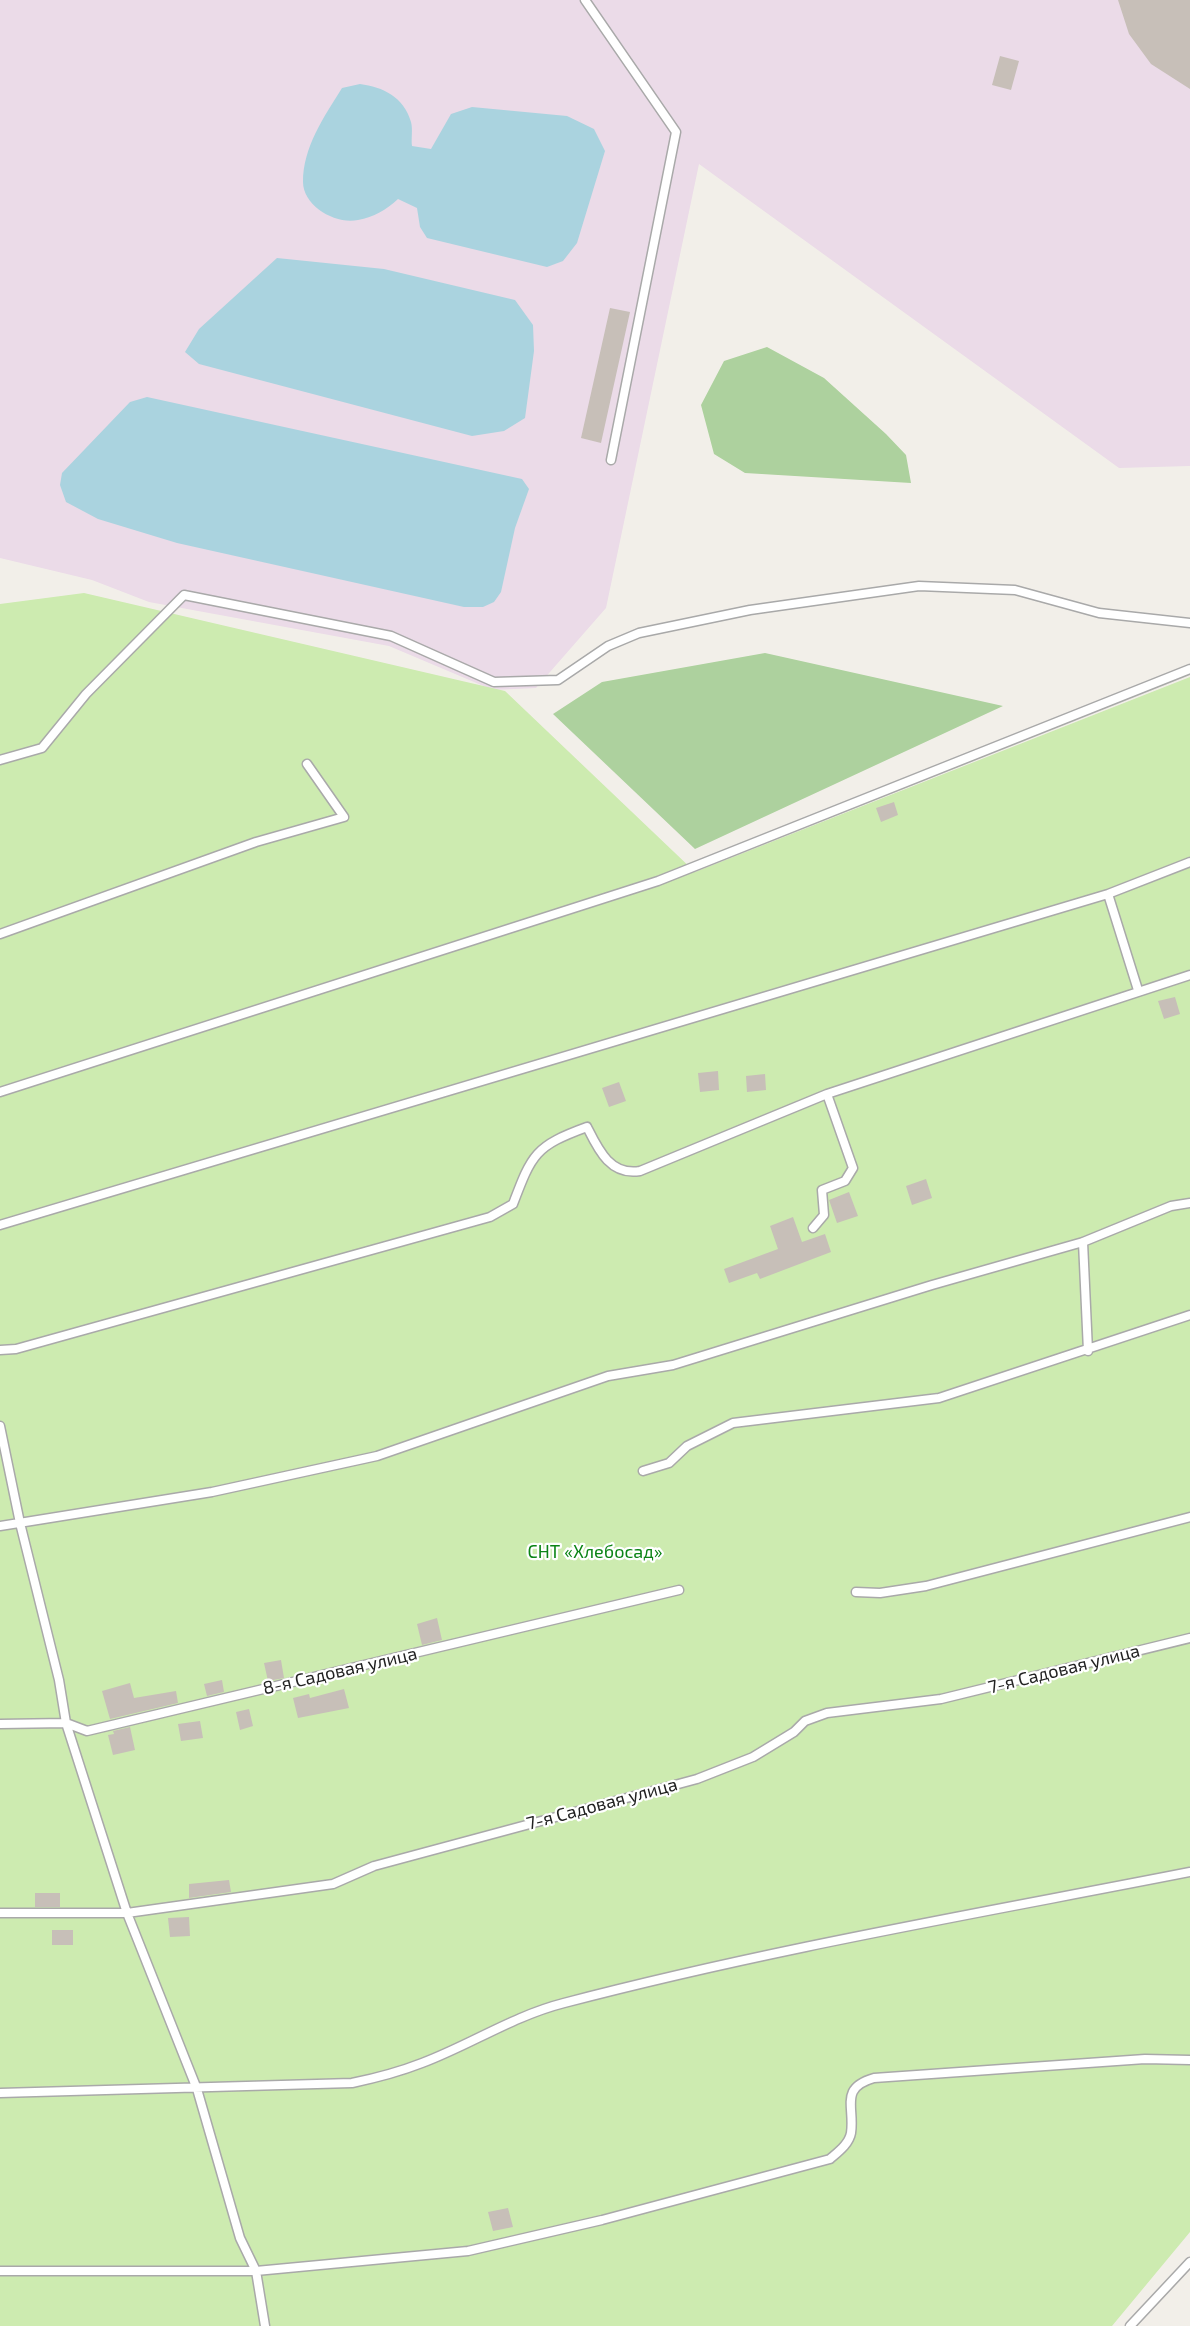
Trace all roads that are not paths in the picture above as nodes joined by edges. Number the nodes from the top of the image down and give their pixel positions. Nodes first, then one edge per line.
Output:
1 (585, 0) edge
2 (611, 460) dead end
3 (1190, 623) edge
4 (1190, 669) edge
5 (0, 760) edge
6 (307, 764) dead end
7 (1190, 862) edge
8 (1108, 894) junction
9 (0, 934) edge
10 (1190, 975) edge
11 (1138, 990) junction
12 (0, 1092) edge
13 (827, 1095) junction
14 (1190, 1203) edge
15 (0, 1225) edge
16 (813, 1228) dead end
17 (1083, 1242) junction
18 (1190, 1315) edge
19 (0, 1350) edge
20 (1088, 1351) junction
21 (0, 1426) edge
22 (643, 1471) dead end
23 (1190, 1517) edge
24 (20, 1523) junction
25 (0, 1526) edge
26 (679, 1590) dead end
27 (856, 1592) dead end
28 (1190, 1638) edge
29 (66, 1723) junction
30 (0, 1725) edge
31 (1190, 1872) edge
32 (0, 1913) edge
33 (128, 1913) junction
34 (1190, 2060) edge
35 (197, 2089) junction
36 (0, 2093) edge
37 (1190, 2262) edge
38 (0, 2271) edge
39 (256, 2271) junction
40 (265, 2326) edge
41 (1130, 2326) edge

1 - 2 lane
3 - 5 lane
4 - 12 lane
6 - 9 lane
7 - 8 lane
8 - 11 lane
8 - 15 lane
10 - 11 lane
11 - 13 lane
13 - 16 lane
13 - 19 lane
14 - 17 lane
17 - 20 lane
17 - 24 lane
18 - 20 lane
20 - 22 lane
21 - 24 lane
23 - 27 lane
24 - 25 lane
24 - 29 lane
26 - 29 lane, 8-я Садовая улица
28 - 33 lane, 7-я Садовая улица
29 - 30 lane, 8-я Садовая улица
29 - 33 lane
31 - 35 lane
32 - 33 lane, 7-я Садовая улица
33 - 35 lane
34 - 39 lane
35 - 36 lane
35 - 39 lane
37 - 41 lane
38 - 39 lane
39 - 40 lane

